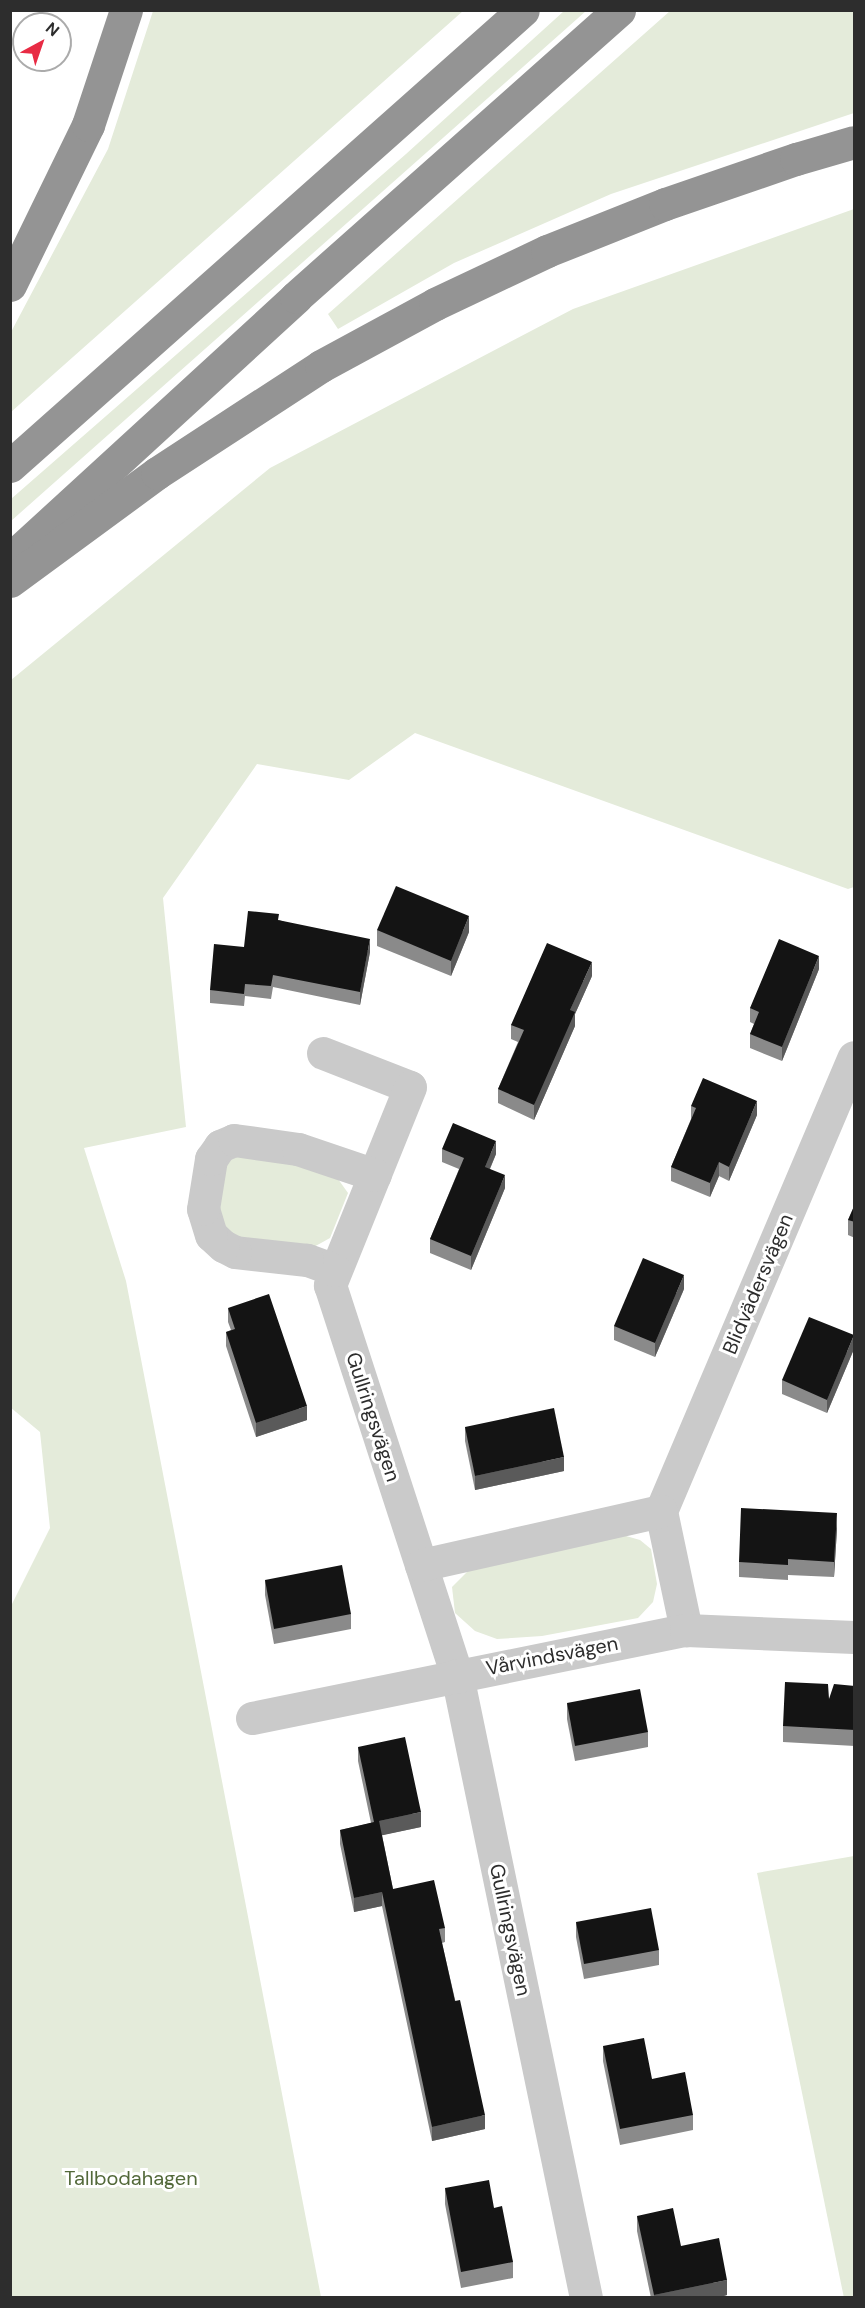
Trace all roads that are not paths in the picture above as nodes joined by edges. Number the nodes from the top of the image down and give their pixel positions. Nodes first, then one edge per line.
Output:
1 (126, 10) edge
2 (523, 10) edge
3 (619, 10) edge
4 (855, 142) edge
5 (10, 285) edge
6 (10, 466) edge
7 (10, 560) edge
8 (10, 581) edge
9 (323, 1053) dead end
10 (855, 1057) edge
11 (375, 1175) junction
12 (335, 1270) junction
13 (661, 1511) junction
14 (421, 1565) junction
15 (686, 1630) junction
16 (855, 1637) edge
17 (457, 1675) junction
18 (252, 1718) dead end
19 (586, 2298) edge

1 - 5 highway
2 - 6 highway
3 - 7 highway
4 - 8 highway
9 - 11 street, Gullringsvägen
10 - 13 street, Blidvädersvägen
11 - 12 street, Gullringsvägen
11 - 12 street
12 - 14 street, Gullringsvägen
13 - 14 street
13 - 15 street
14 - 17 street, Gullringsvägen
15 - 16 street, Vårvindsvägen
15 - 17 street, Vårvindsvägen
17 - 18 street, Vårvindsvägen
17 - 19 street, Gullringsvägen

